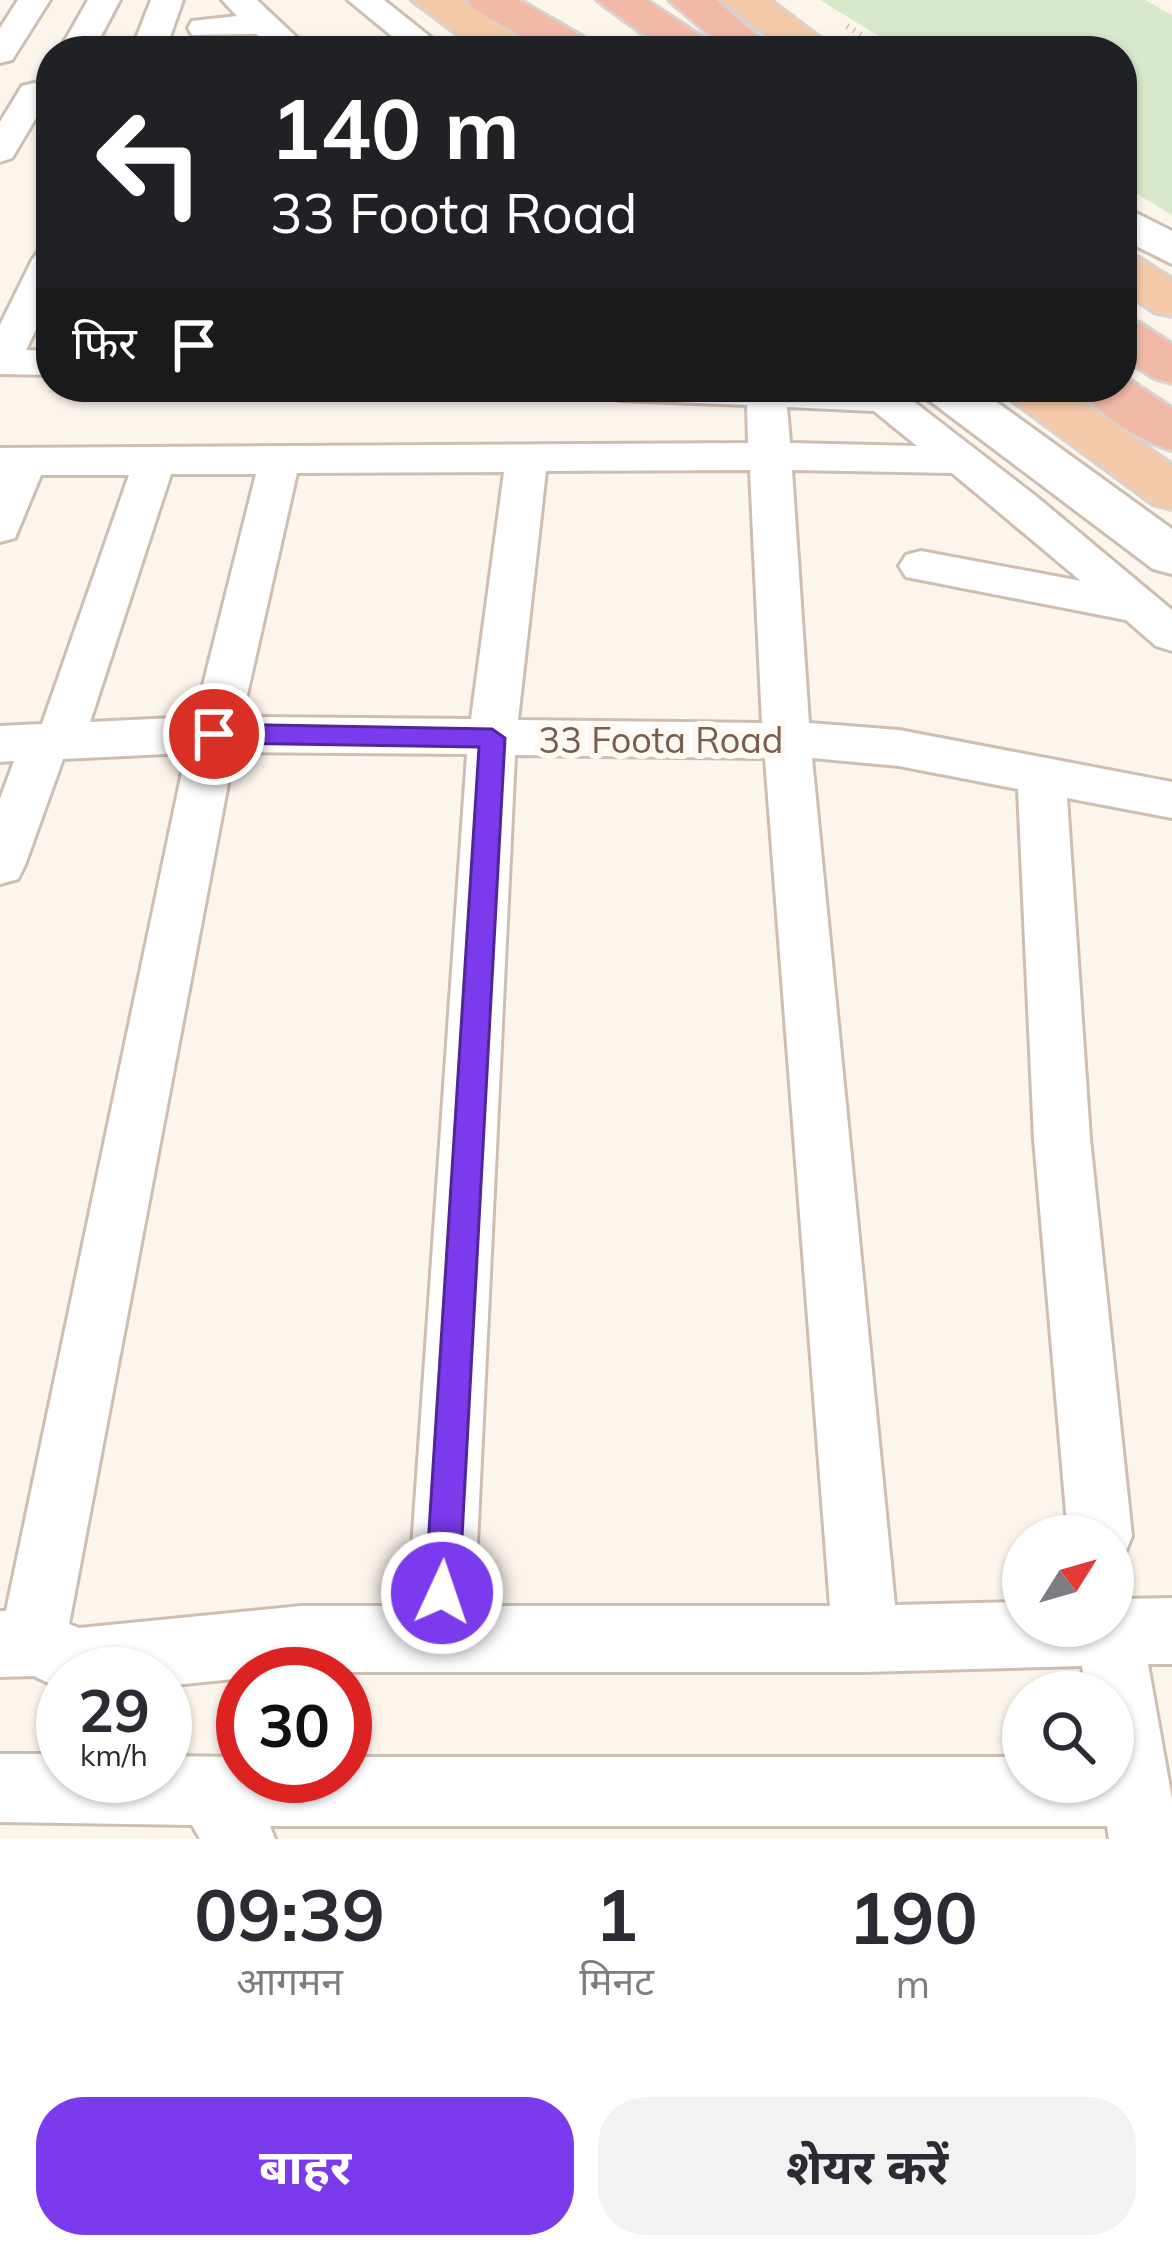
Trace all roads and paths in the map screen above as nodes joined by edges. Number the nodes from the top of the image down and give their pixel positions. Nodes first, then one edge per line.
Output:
1 (34, 0) edge
2 (104, 0) edge
3 (167, 0) edge
4 (238, 0) edge
5 (364, 0) edge
6 (433, 0) edge
7 (489, 0) edge
8 (545, 0) edge
9 (618, 0) edge
10 (690, 0) edge
11 (752, 21) edge
12 (264, 24) junction
13 (204, 28) dead end
14 (84, 36) edge
15 (154, 36) edge
16 (277, 36) edge
17 (411, 36) edge
18 (487, 36) edge
19 (551, 36) edge
20 (597, 36) edge
21 (672, 36) edge
22 (784, 36) edge
23 (790, 36) edge
24 (0, 53) edge
25 (28, 93) edge
26 (0, 152) edge
27 (1137, 229) edge
28 (1172, 250) edge
29 (1137, 278) edge
30 (36, 291) edge
31 (1172, 301) edge
32 (1137, 344) edge
33 (1, 362) edge
34 (36, 363) edge
35 (1172, 367) edge
36 (766, 402) edge
37 (888, 402) edge
38 (963, 402) edge
39 (1048, 402) edge
40 (1127, 402) edge
41 (1172, 433) edge
42 (769, 457) junction
43 (527, 458) junction
44 (956, 460) junction
45 (12, 463) edge
46 (279, 463) junction
47 (154, 464) junction
48 (1172, 491) edge
49 (0, 529) edge
50 (1172, 556) edge
51 (921, 566) dead end
52 (1155, 621) edge
53 (214, 734) junction
54 (492, 738) junction
55 (787, 740) junction
56 (35, 742) edge
57 (1041, 772) junction
58 (1172, 800) edge
59 (0, 865) edge
60 (1098, 1515) edge
61 (1002, 1634) edge
62 (865, 1639) junction
63 (439, 1640) junction
64 (19, 1644) edge
65 (1131, 1647) edge
66 (0, 1788) edge
67 (225, 1815) edge
68 (1140, 1815) edge

1 - 24 street
2 - 14 street
3 - 15 street
4 - 12 street
5 - 17 street
6 - 18 highway
7 - 19 highway
8 - 20 highway
9 - 21 highway
10 - 11 highway
11 - 22 highway
11 - 23 street
12 - 13 street
12 - 16 street
25 - 26 street
27 - 28 street
29 - 31 highway
30 - 33 street
32 - 35 highway
33 - 34 street
36 - 42 street
37 - 44 street
38 - 50 street
39 - 48 highway
40 - 41 highway
42 - 43 street
42 - 44 street
42 - 55 street
43 - 46 street
43 - 54 street
44 - 52 street
45 - 47 street
45 - 49 street
46 - 47 street
46 - 53 street
47 - 56 street
51 - 52 street
53 - 54 street, 33 Foota Road
53 - 56 street, 33 Foota Road
53 - 64 street
54 - 55 street, 33 Foota Road
54 - 63 street
55 - 57 street, 33 Foota Road
55 - 62 street
56 - 59 street
57 - 58 street, 33 Foota Road
57 - 60 street
61 - 62 street
62 - 63 street
63 - 64 street
65 - 68 street
66 - 67 street
67 - 68 street

